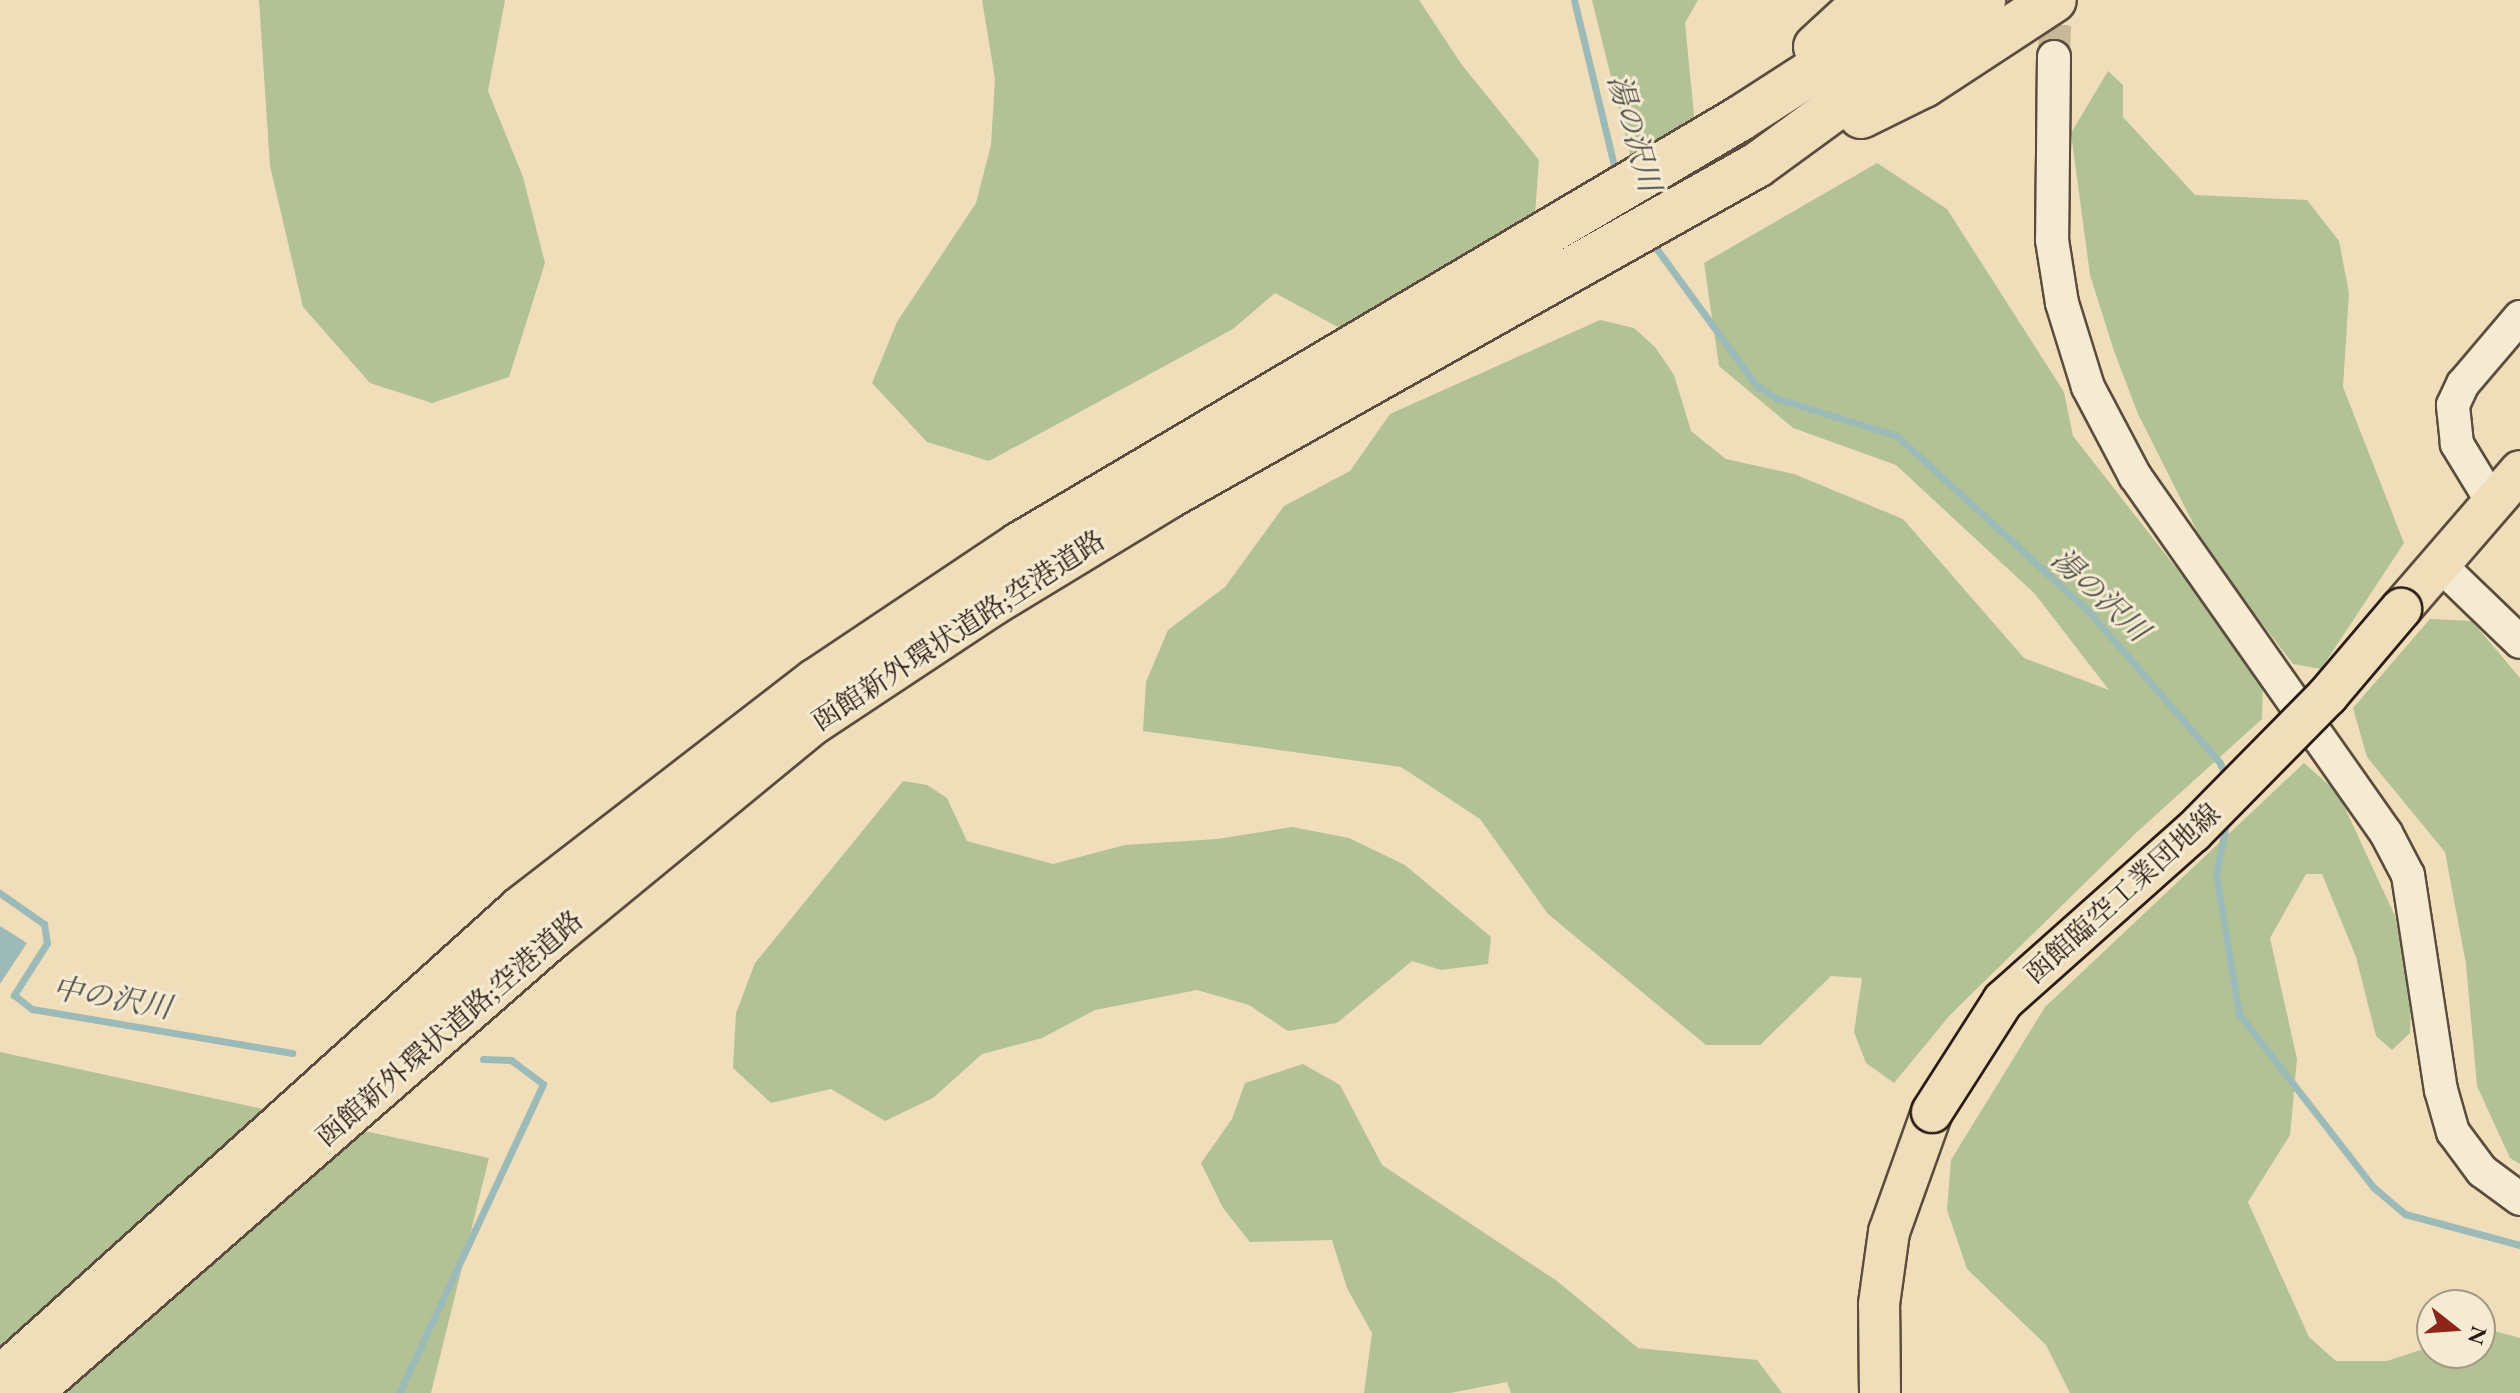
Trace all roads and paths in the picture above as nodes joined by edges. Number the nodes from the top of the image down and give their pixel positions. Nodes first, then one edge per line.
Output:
1 (1867, 0) edge
2 (1924, 0) edge
3 (1983, 0) edge
4 (2054, 0) edge
5 (2054, 57) tunnel mouth
6 (1808, 67) junction
7 (1838, 117) junction
8 (2520, 317) edge
9 (1355, 371) junction
10 (2520, 471) edge
11 (2491, 500) junction
12 (2439, 564) junction
13 (2520, 642) edge
14 (2520, 1199) edge
15 (0, 1379) edge
16 (29, 1393) edge
17 (1880, 1393) edge

1 - 6 highway
2 - 6 highway
3 - 7 highway
4 - 7 highway
5 - 14 street
6 - 9 highway, 函館新外環状道路;空港道路
7 - 9 highway, 函館新外環状道路;空港道路
8 - 11 street
9 - 15 highway, 函館新外環状道路;空港道路
9 - 16 highway, 函館新外環状道路;空港道路
10 - 11 main road, 函館臨空工業団地線
11 - 12 main road, 函館臨空工業団地線
12 - 13 street
12 - 17 main road, 函館臨空工業団地線, bridge

